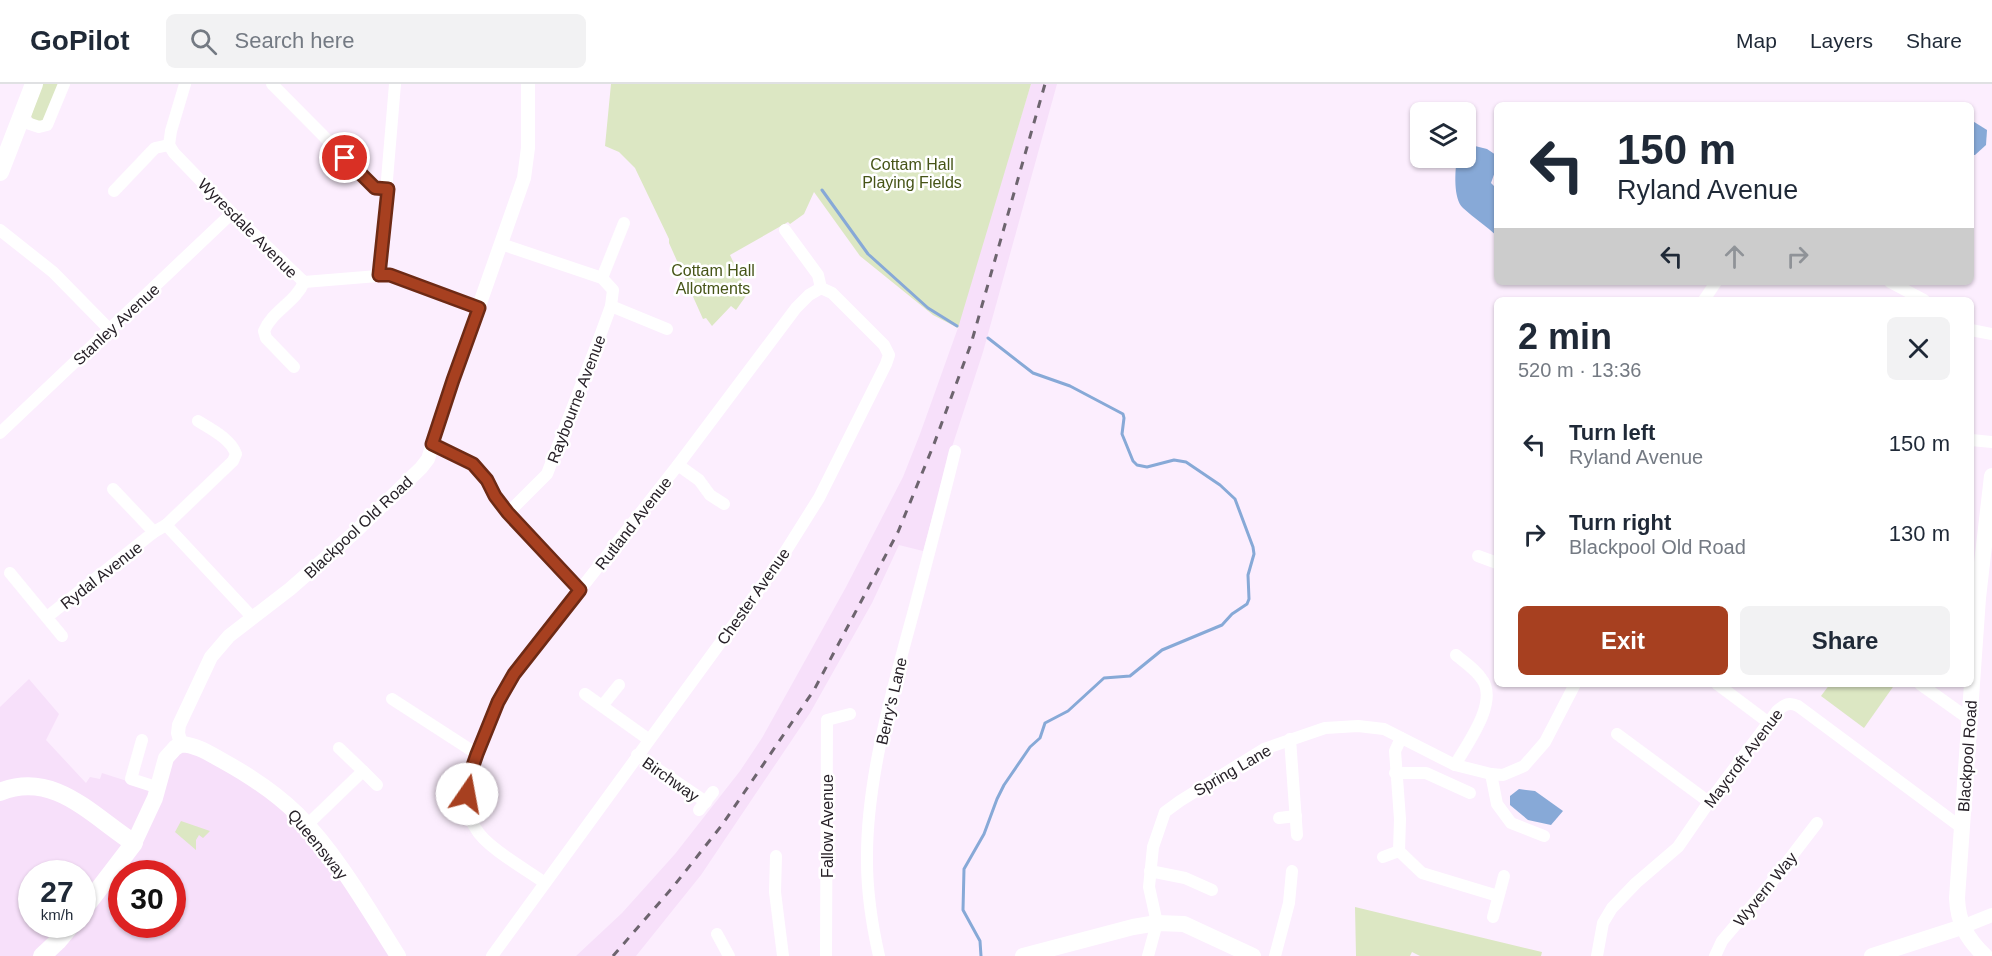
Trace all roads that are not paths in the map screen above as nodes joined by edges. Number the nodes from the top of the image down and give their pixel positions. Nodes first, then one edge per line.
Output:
1 (64, 84) edge
2 (184, 84) edge
3 (272, 84) edge
4 (395, 84) edge
5 (528, 84) edge
6 (29, 85) edge
7 (21, 121) junction
8 (169, 145) junction
9 (0, 172) edge
10 (388, 189) junction
11 (114, 191) dead end
12 (232, 213) junction
13 (624, 223) dead end
14 (0, 230) edge
15 (784, 230) dead end
16 (501, 244) junction
17 (379, 275) junction
18 (602, 278) junction
19 (304, 282) junction
20 (1896, 285) edge
21 (821, 288) junction
22 (1918, 297) edge
23 (611, 306) junction
24 (479, 308) junction
25 (667, 329) dead end
26 (110, 330) junction
27 (1974, 331) edge
28 (1992, 334) edge
29 (294, 367) dead end
30 (198, 421) dead end
31 (0, 433) edge
32 (1974, 440) edge
33 (1992, 442) edge
34 (432, 444) junction
35 (956, 451) dead end
36 (678, 465) junction
37 (1992, 476) edge
38 (113, 489) dead end
39 (724, 504) dead end
40 (508, 513) junction
41 (166, 525) junction
42 (154, 532) junction
43 (1478, 556) dead end
44 (1494, 562) edge
45 (9, 573) dead end
46 (580, 590) junction
47 (47, 617) junction
48 (252, 617) junction
49 (62, 636) dead end
50 (1974, 652) edge
51 (1456, 655) dead end
52 (619, 685) dead end
53 (1573, 687) edge
54 (1721, 687) edge
55 (1924, 687) edge
56 (1971, 687) edge
57 (585, 694) dead end
58 (392, 699) dead end
59 (602, 706) junction
60 (850, 714) dead end
61 (1969, 719) junction
62 (1769, 723) junction
63 (1617, 734) dead end
64 (1401, 738) junction
65 (1290, 739) junction
66 (142, 740) dead end
67 (648, 740) junction
68 (181, 744) junction
69 (339, 748) dead end
70 (477, 754) junction
71 (637, 755) junction
72 (1455, 765) junction
73 (363, 771) junction
74 (1395, 773) junction
75 (1491, 774) junction
76 (377, 785) dead end
77 (159, 788) junction
78 (0, 792) edge
79 (1470, 793) dead end
80 (706, 802) dead end
81 (1708, 802) junction
82 (1296, 816) junction
83 (1279, 818) dead end
84 (1817, 823) dead end
85 (307, 825) junction
86 (1962, 828) junction
87 (1297, 835) dead end
88 (1544, 836) dead end
89 (134, 843) junction
90 (1399, 851) junction
91 (776, 856) dead end
92 (1383, 857) dead end
93 (1150, 871) junction
94 (1292, 871) dead end
95 (1504, 876) dead end
96 (545, 883) junction
97 (1212, 890) dead end
98 (96, 893) edge
99 (1498, 896) junction
100 (1992, 915) edge
101 (1493, 917) dead end
102 (1157, 923) junction
103 (1962, 927) junction
104 (717, 934) dead end
105 (60, 938) edge
106 (42, 956) edge
107 (398, 956) edge
108 (492, 956) edge
109 (729, 956) edge
110 (783, 956) edge
111 (826, 956) edge
112 (879, 956) edge
113 (1023, 956) edge
114 (1148, 956) edge
115 (1253, 956) edge
116 (1275, 956) edge
117 (1597, 956) edge
118 (1715, 956) edge
119 (1872, 956) edge
120 (1985, 956) edge

1 - 7 street
2 - 8 street
3 - 10 street
4 - 10 street
5 - 16 street, Blackpool Old Road
6 - 7 main road
7 - 9 main road
8 - 11 street
8 - 12 street, Wyresdale Avenue
10 - 17 street
12 - 19 street, Wyresdale Avenue
12 - 26 street, Stanley Avenue
13 - 18 street
14 - 26 street
15 - 21 street, Chester Avenue
16 - 18 street
16 - 24 street, Blackpool Old Road
17 - 19 street, Wyresdale Avenue
17 - 24 street, Wyresdale Avenue
18 - 23 street
19 - 29 street
20 - 22 street
21 - 36 street, Rutland Avenue
21 - 67 street, Chester Avenue
23 - 25 street
23 - 40 street, Raybourne Avenue
24 - 34 street, Blackpool Old Road
26 - 31 street, Stanley Avenue
27 - 28 street
30 - 41 street, Rydal Avenue
32 - 33 street
34 - 40 street
34 - 48 street, Blackpool Old Road
35 - 112 street, Berry's Lane
36 - 39 street
36 - 46 street, Rutland Avenue
37 - 50 main road, Blackpool Road
38 - 42 street, Rydal Avenue
40 - 46 street
41 - 42 street, Rydal Avenue
41 - 48 street
42 - 47 street, Rydal Avenue
43 - 44 street
45 - 47 street, Rydal Avenue
46 - 70 street, Rutland Avenue
47 - 49 street, Rydal Avenue
48 - 68 street, Blackpool Old Road
51 - 72 street
52 - 59 street
53 - 75 street, Spring Lane
54 - 62 street
55 - 61 street
56 - 61 main road, Blackpool Road
57 - 59 street
58 - 70 street
59 - 67 street
60 - 111 street, Fallow Avenue
61 - 86 main road, Blackpool Road
62 - 81 street, Maycroft Avenue
62 - 86 street, Maycroft Avenue
63 - 81 street
64 - 65 street, Spring Lane
64 - 72 street, Spring Lane
64 - 74 street
65 - 82 street
65 - 93 street, Spring Lane
66 - 77 street
67 - 71 street, Chester Avenue
68 - 77 main road
68 - 85 main road, Queensway
69 - 73 street
70 - 96 street, Rutland Avenue
71 - 80 street, Birchway
71 - 96 street, Chester Avenue
72 - 75 street, Spring Lane
73 - 76 street
73 - 85 street
74 - 79 street
74 - 90 street
75 - 88 street
77 - 89 main road
78 - 89 main road
81 - 117 street, Maycroft Avenue
82 - 83 street
82 - 87 street
84 - 118 street, Wyvern Way
85 - 107 main road, Queensway
86 - 103 main road, Blackpool Road
89 - 98 main road
90 - 92 street
90 - 99 street
91 - 110 street
93 - 97 street
93 - 102 street, Spring Lane
94 - 116 street
95 - 99 street
96 - 108 street, Chester Avenue
99 - 101 street
100 - 103 street
102 - 113 main road
102 - 114 street
102 - 115 main road
103 - 119 main road
103 - 120 main road
104 - 109 street
105 - 106 main road

